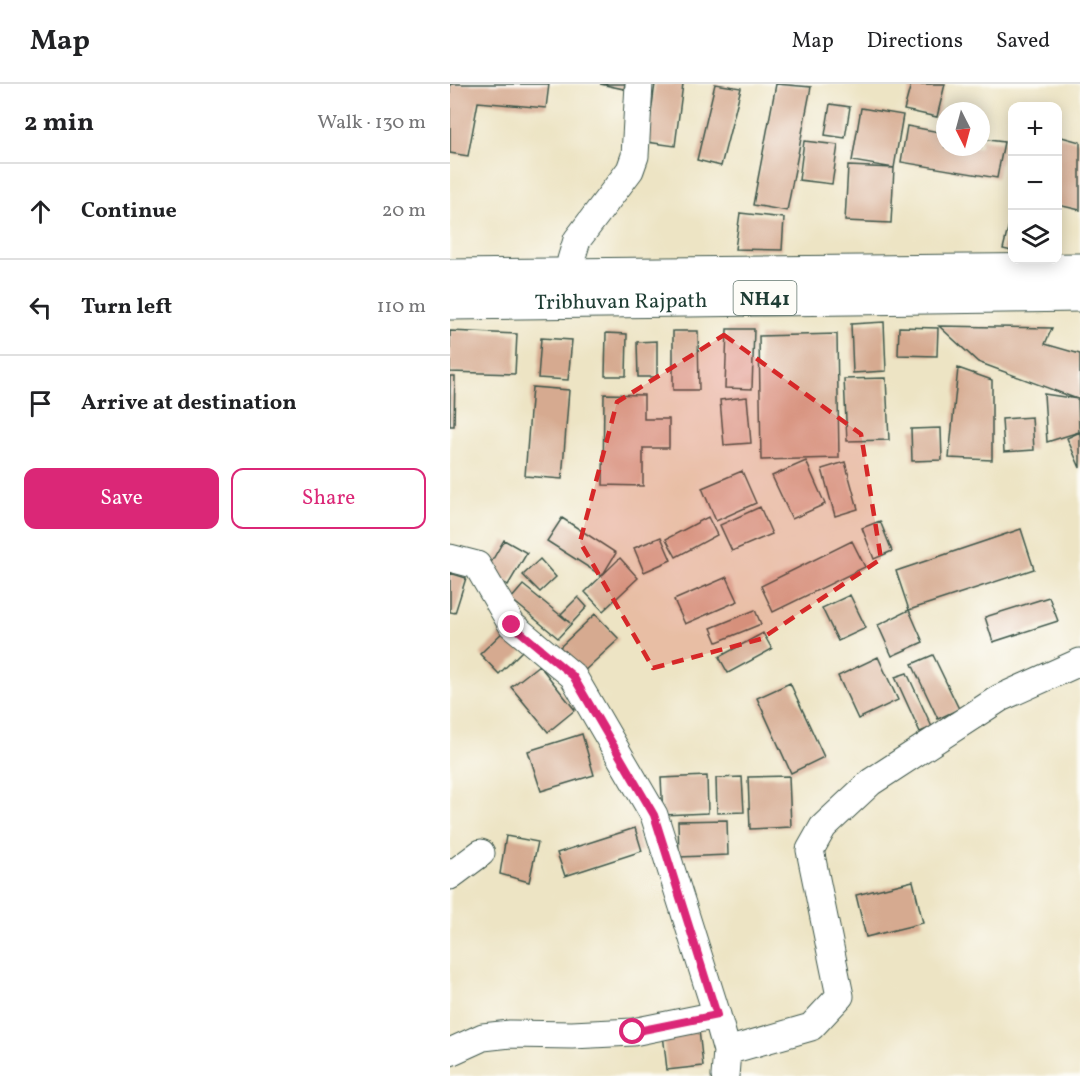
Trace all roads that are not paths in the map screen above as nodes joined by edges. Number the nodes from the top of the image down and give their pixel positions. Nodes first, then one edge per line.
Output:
1 (639, 84) edge
2 (1080, 270) edge
3 (450, 276) edge
4 (567, 288) junction
5 (1080, 295) edge
6 (450, 303) edge
7 (450, 558) edge
8 (1080, 662) edge
9 (481, 854) dead end
10 (450, 876) edge
11 (717, 1015) junction
12 (450, 1052) edge
13 (726, 1064) edge

1 - 4 street
2 - 4 highway, Tribhuvan Rajpath / NH41
3 - 4 highway, Tribhuvan Rajpath / NH41
4 - 5 highway, Tribhuvan Rajpath / NH41
4 - 6 highway, Tribhuvan Rajpath / NH41
7 - 11 street
8 - 13 street
9 - 10 street
11 - 12 street
11 - 13 street

